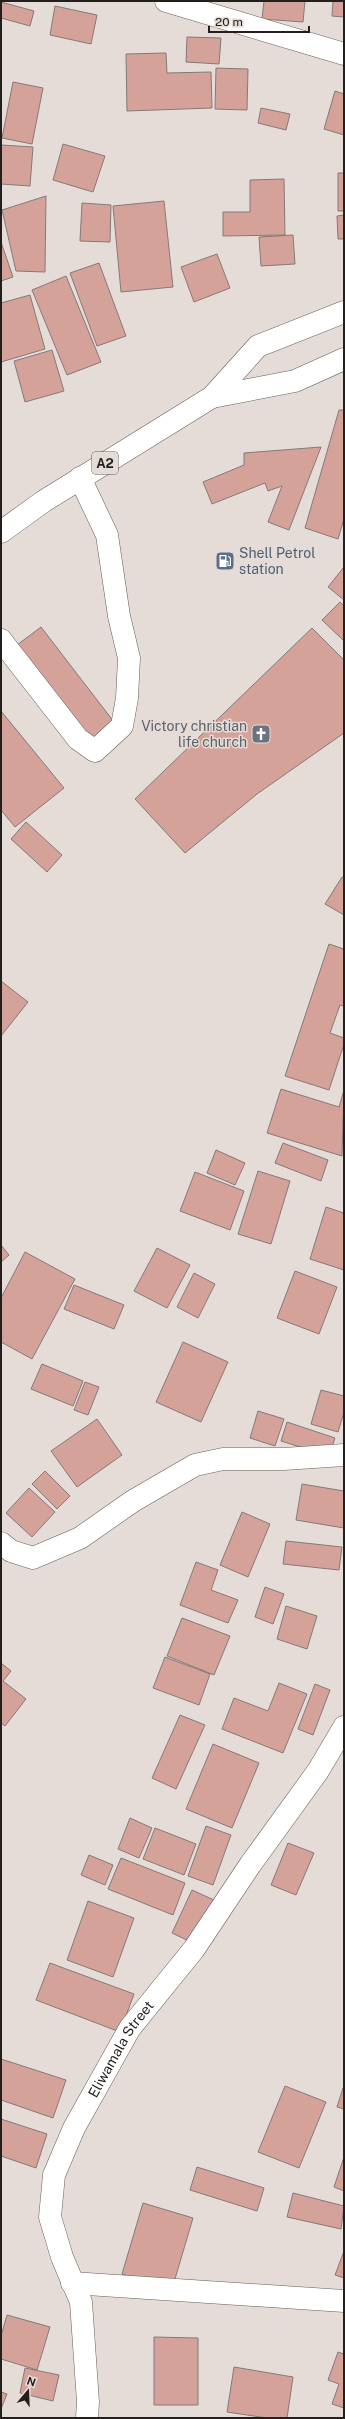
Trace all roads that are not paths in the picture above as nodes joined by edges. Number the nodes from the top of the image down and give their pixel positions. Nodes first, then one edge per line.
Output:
1 (166, 1) edge
2 (344, 54) edge
3 (344, 312) edge
4 (344, 359) edge
5 (212, 397) junction
6 (80, 478) junction
7 (1, 532) edge
8 (1, 640) edge
9 (344, 1455) edge
10 (1, 1543) edge
11 (344, 1727) edge
12 (72, 2283) junction
13 (344, 2301) edge
14 (87, 2418) edge

1 - 2 main road
3 - 5 main road, A2
4 - 5 main road, A2
5 - 6 main road, A2
6 - 7 main road, A2
6 - 8 main road
9 - 10 main road
11 - 12 main road, Eliwamala Street
12 - 13 main road
12 - 14 main road, Eliwamala Street

